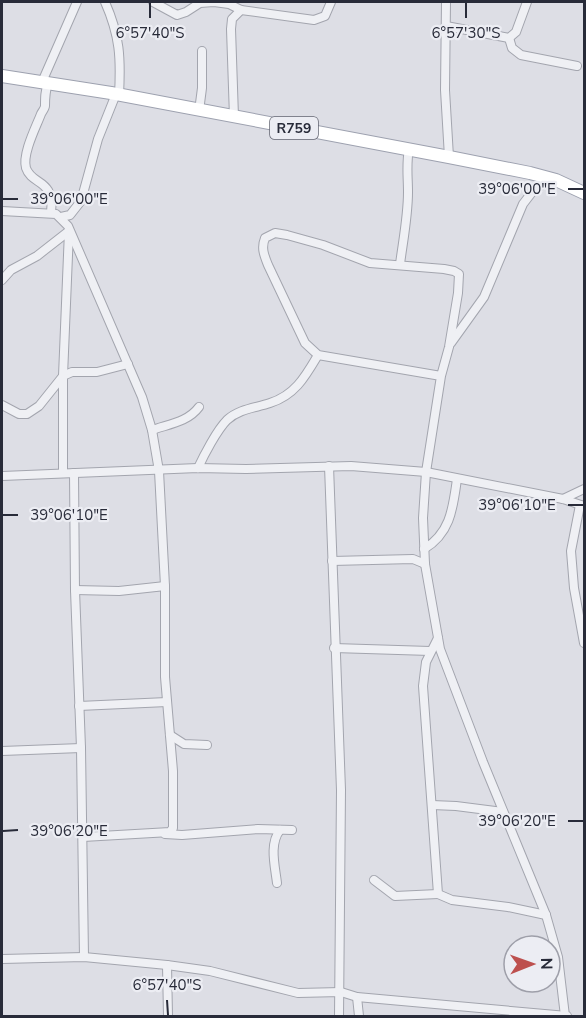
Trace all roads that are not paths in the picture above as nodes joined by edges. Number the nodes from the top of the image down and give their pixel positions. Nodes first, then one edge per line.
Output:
1 (76, 2) edge
2 (105, 2) edge
3 (153, 2) edge
4 (214, 2) edge
5 (250, 2) edge
6 (330, 2) edge
7 (446, 2) edge
8 (527, 2) edge
9 (244, 10) junction
10 (446, 26) junction
11 (509, 38) junction
12 (202, 51) dead end
13 (577, 66) dead end
14 (2, 76) edge
15 (45, 83) junction
16 (118, 95) junction
17 (199, 111) junction
18 (234, 117) junction
19 (409, 149) junction
20 (449, 157) junction
21 (550, 179) junction
22 (585, 192) edge
23 (2, 211) edge
24 (51, 213) junction
25 (61, 217) junction
26 (69, 231) junction
27 (400, 264) junction
28 (2, 280) edge
29 (449, 347) junction
30 (318, 355) junction
31 (128, 364) junction
32 (63, 376) junction
33 (441, 376) junction
34 (2, 405) edge
35 (199, 407) dead end
36 (152, 429) junction
37 (329, 466) junction
38 (198, 468) junction
39 (159, 471) junction
40 (426, 472) junction
41 (63, 473) junction
42 (74, 473) junction
43 (2, 476) edge
44 (457, 479) junction
45 (585, 489) edge
46 (563, 498) junction
47 (582, 506) edge
48 (424, 549) junction
49 (332, 561) junction
50 (425, 564) junction
51 (165, 586) junction
52 (75, 591) junction
53 (438, 637) junction
54 (585, 643) edge
55 (334, 648) junction
56 (430, 651) junction
57 (167, 702) junction
58 (79, 706) junction
59 (170, 735) junction
60 (207, 745) dead end
61 (81, 748) junction
62 (2, 751) edge
63 (432, 805) junction
64 (503, 812) junction
65 (280, 830) junction
66 (292, 830) dead end
67 (163, 834) junction
68 (83, 837) junction
69 (374, 880) dead end
70 (277, 883) dead end
71 (438, 894) junction
72 (546, 915) junction
73 (84, 957) junction
74 (2, 959) edge
75 (167, 965) junction
76 (341, 992) junction
77 (357, 997) junction
78 (566, 1016) edge
79 (168, 1017) edge
80 (339, 1017) edge
81 (360, 1017) edge

1 - 15 street
2 - 16 street
3 - 4 street
4 - 9 street
5 - 9 street
6 - 9 street
7 - 10 street
8 - 11 street
9 - 18 street
10 - 11 street
10 - 20 street
11 - 13 street
12 - 17 street
14 - 15 main road, R759
15 - 16 main road, R759
15 - 24 street
16 - 17 main road, R759
16 - 25 street
17 - 18 main road, R759
18 - 19 main road, R759
19 - 20 main road, R759
19 - 27 street
20 - 21 main road, R759
21 - 22 main road, R759
21 - 29 street
23 - 24 street
24 - 25 street
25 - 26 street
26 - 28 street
26 - 31 street
26 - 32 street
27 - 29 street
27 - 30 street
29 - 33 street
30 - 33 street
30 - 38 street
31 - 32 street
31 - 36 street
32 - 34 street
32 - 41 street
33 - 40 street
35 - 36 street
36 - 39 street
37 - 38 street
37 - 40 street
37 - 49 street
38 - 39 street
39 - 42 street
39 - 51 street
40 - 44 street
40 - 48 street
41 - 42 street
41 - 43 street
42 - 52 street
44 - 46 street
44 - 48 street
45 - 46 street
46 - 47 street
47 - 54 street
48 - 50 street
49 - 50 street
49 - 55 street
50 - 53 street
51 - 52 street
51 - 57 street
52 - 58 street
53 - 56 street
53 - 64 street
55 - 56 street
55 - 76 street
56 - 63 street
57 - 58 street
57 - 59 street
58 - 61 street
59 - 60 street
59 - 67 street
61 - 62 street
61 - 68 street
63 - 64 street
63 - 71 street
64 - 72 street
65 - 66 street
65 - 67 street
65 - 70 street
67 - 68 street
68 - 73 street
69 - 71 street
71 - 72 street
72 - 78 street
73 - 74 street
73 - 75 street
75 - 76 street
75 - 79 street
76 - 77 street
76 - 80 street
77 - 78 street
77 - 81 street

